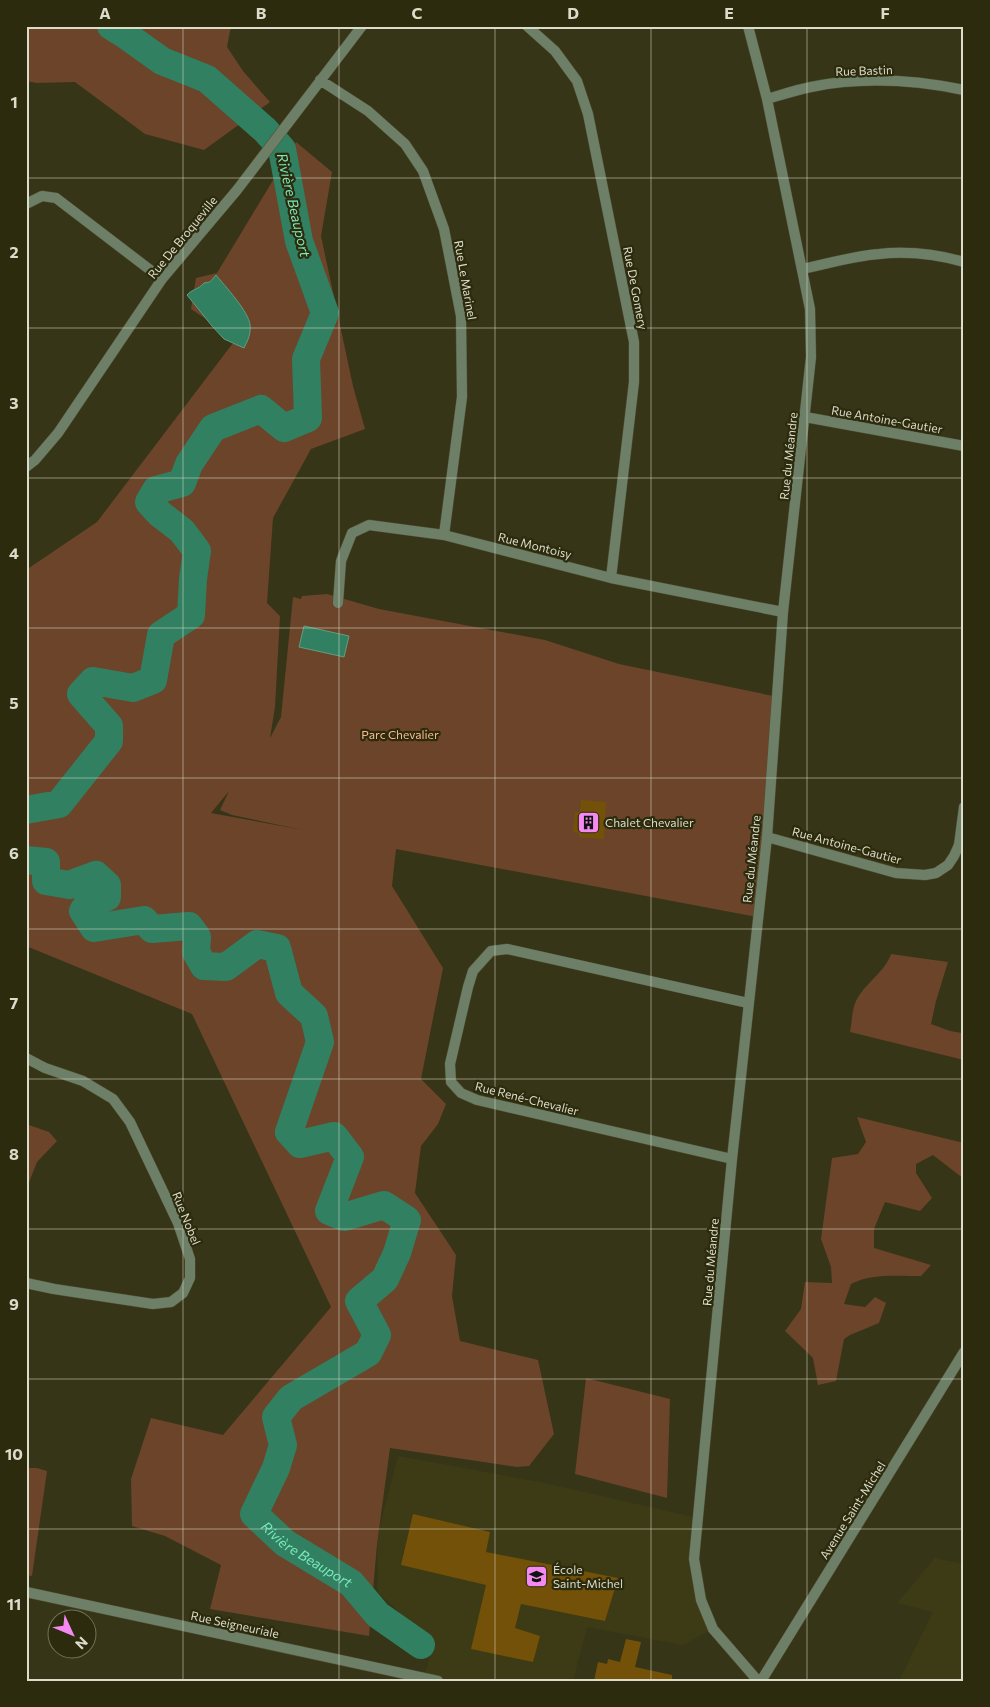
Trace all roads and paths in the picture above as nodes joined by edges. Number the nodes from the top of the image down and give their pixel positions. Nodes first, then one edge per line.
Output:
1 (362, 26) edge
2 (527, 26) edge
3 (748, 26) edge
4 (320, 80) junction
5 (964, 90) edge
6 (767, 99) junction
7 (26, 204) edge
8 (964, 262) edge
9 (802, 268) junction
10 (162, 279) junction
11 (805, 417) junction
12 (964, 446) edge
13 (26, 467) edge
14 (444, 535) junction
15 (611, 578) junction
16 (338, 603) dead end
17 (784, 612) junction
18 (964, 807) edge
19 (767, 837) junction
20 (748, 1002) junction
21 (26, 1058) edge
22 (732, 1159) junction
23 (26, 1283) edge
24 (964, 1352) edge
25 (26, 1592) edge
26 (438, 1681) edge
27 (759, 1681) edge

1 - 4 street, Rue De Broqueville
2 - 15 street, Rue De Gomery
3 - 6 street, Rue du Méandre
4 - 10 street, Rue De Broqueville
4 - 14 street, Rue Le Marinel
5 - 6 street, Rue Bastin
6 - 9 street, Rue du Méandre
7 - 10 street
8 - 9 street
9 - 11 street, Rue du Méandre
10 - 13 street, Rue De Broqueville
11 - 12 street, Rue Antoine-Gautier
11 - 17 street, Rue du Méandre
14 - 15 street, Rue Montoisy
14 - 16 street, Rue Montoisy
15 - 17 street, Rue Montoisy
17 - 19 street, Rue du Méandre
18 - 19 street, Rue Antoine-Gautier
19 - 20 street, Rue du Méandre
20 - 22 street, Rue du Méandre
20 - 22 street, Rue René-Chevalier
21 - 23 street, Rue Nobel
22 - 27 street, Rue du Méandre
24 - 27 street, Avenue Saint-Michel
25 - 26 street, Rue Seigneuriale

